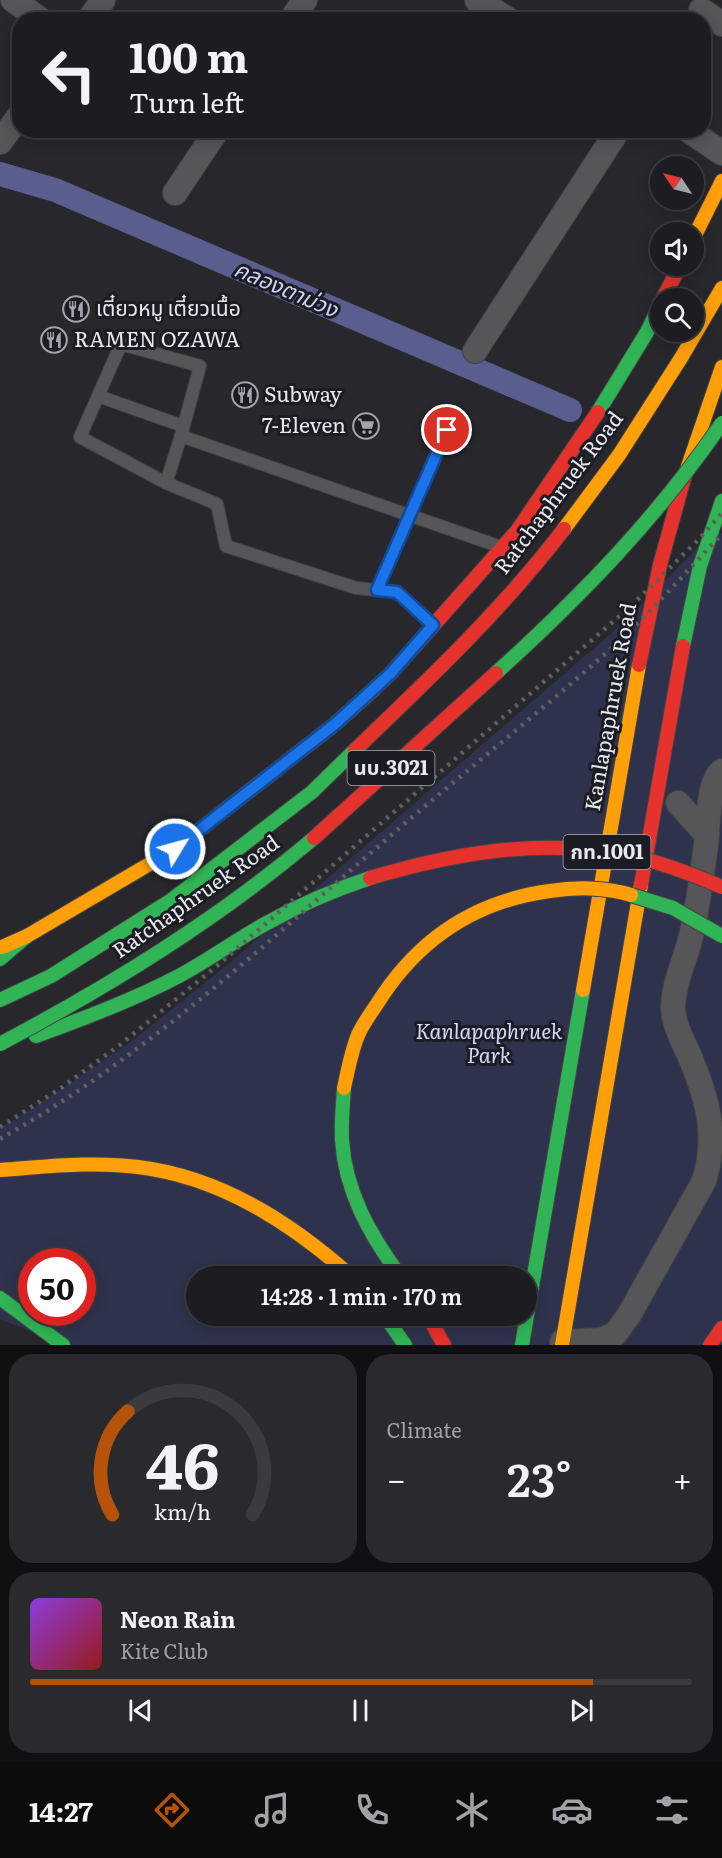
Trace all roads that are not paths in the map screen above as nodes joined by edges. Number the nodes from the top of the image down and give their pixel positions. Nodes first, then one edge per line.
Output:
1 (13, 0) edge
2 (477, 0) edge
3 (30, 12) edge
4 (496, 12) edge
5 (12, 126) edge
6 (212, 138) edge
7 (613, 138) edge
8 (700, 138) edge
9 (0, 142) edge
10 (722, 153) edge
11 (722, 181) edge
12 (175, 193) dead end
13 (702, 222) edge
14 (722, 288) edge
15 (650, 326) edge
16 (475, 351) dead end
17 (722, 368) edge
18 (98, 396) junction
19 (722, 423) edge
20 (447, 430) dead end
21 (182, 431) junction
22 (166, 483) junction
23 (722, 501) edge
24 (409, 515) junction
25 (502, 547) junction
26 (377, 590) junction
27 (433, 625) junction
28 (722, 771) edge
29 (678, 802) dead end
30 (707, 835) junction
31 (722, 887) edge
32 (27, 936) junction
33 (722, 936) edge
34 (0, 948) edge
35 (0, 959) edge
36 (0, 999) edge
37 (0, 1046) edge
38 (712, 1089) edge
39 (0, 1170) edge
40 (339, 1266) edge
41 (393, 1266) edge
42 (0, 1298) edge
43 (392, 1326) edge
44 (434, 1326) edge
45 (722, 1328) edge
46 (562, 1343) edge
47 (63, 1345) edge
48 (405, 1345) edge
49 (444, 1345) edge
50 (522, 1345) edge
51 (710, 1345) edge

1 - 3 street
2 - 4 street
5 - 9 street
6 - 12 street
7 - 16 street
8 - 10 street
11 - 13 main road
14 - 36 main road, Ratchaphruek Road / นบ.3021
15 - 25 main road, Ratchaphruek Road / นบ.3021
17 - 50 main road, Kanlapaphruek Road / กท.1001
18 - 21 lane
18 - 21 lane
18 - 22 lane
19 - 37 main road, Ratchaphruek Road / นบ.3021, bridge
20 - 24 lane
21 - 22 lane
21 - 24 lane
22 - 26 lane
23 - 46 main road, กท.1001
24 - 25 lane
24 - 26 lane
25 - 27 main road, Ratchaphruek Road / นบ.3021
26 - 27 lane
27 - 32 main road, Ratchaphruek Road / นบ.3021
28 - 30 street
29 - 30 street
30 - 38 street
31 - 37 main road, bridge
32 - 34 main road, Ratchaphruek Road / นบ.3021
32 - 35 main road
33 - 41 main road, bridge
38 - 46 street
39 - 40 main road
42 - 47 main road
43 - 48 main road
44 - 49 main road
45 - 51 main road

